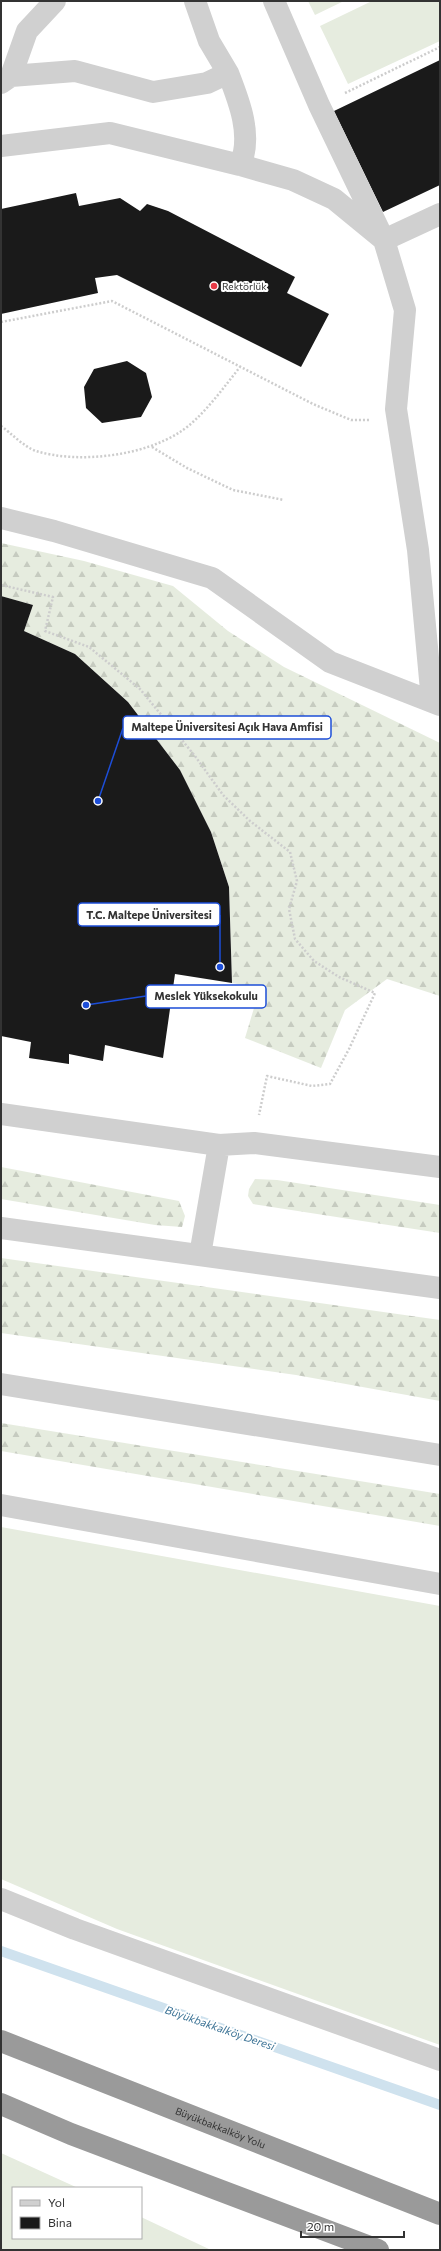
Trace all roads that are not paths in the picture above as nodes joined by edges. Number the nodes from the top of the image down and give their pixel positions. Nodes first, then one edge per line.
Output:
1 (55, 1) edge
2 (194, 1) edge
3 (274, 1) edge
4 (228, 73) junction
5 (6, 80) edge
6 (1, 146) edge
7 (240, 165) junction
8 (440, 214) edge
9 (384, 240) junction
10 (1, 518) edge
11 (436, 703) edge
12 (1, 1114) edge
13 (219, 1145) junction
14 (440, 1167) edge
15 (1, 1228) edge
16 (200, 1256) junction
17 (440, 1288) edge
18 (1, 1384) edge
19 (440, 1455) edge
20 (1, 1505) edge
21 (440, 1584) edge
22 (1, 1899) edge
23 (1, 2041) edge
24 (440, 2060) edge
25 (1, 2104) edge
26 (440, 2214) edge
27 (378, 2250) edge

1 - 5 street
2 - 4 street
3 - 9 street
4 - 5 street
4 - 7 street
6 - 7 street
7 - 9 street
8 - 9 street
9 - 11 street
10 - 11 street
12 - 13 street
13 - 14 street
13 - 16 street
15 - 16 street
16 - 17 street
18 - 19 street
20 - 21 street
22 - 24 street
23 - 26 highway, Büyükbakkalköy Yolu
25 - 27 highway

